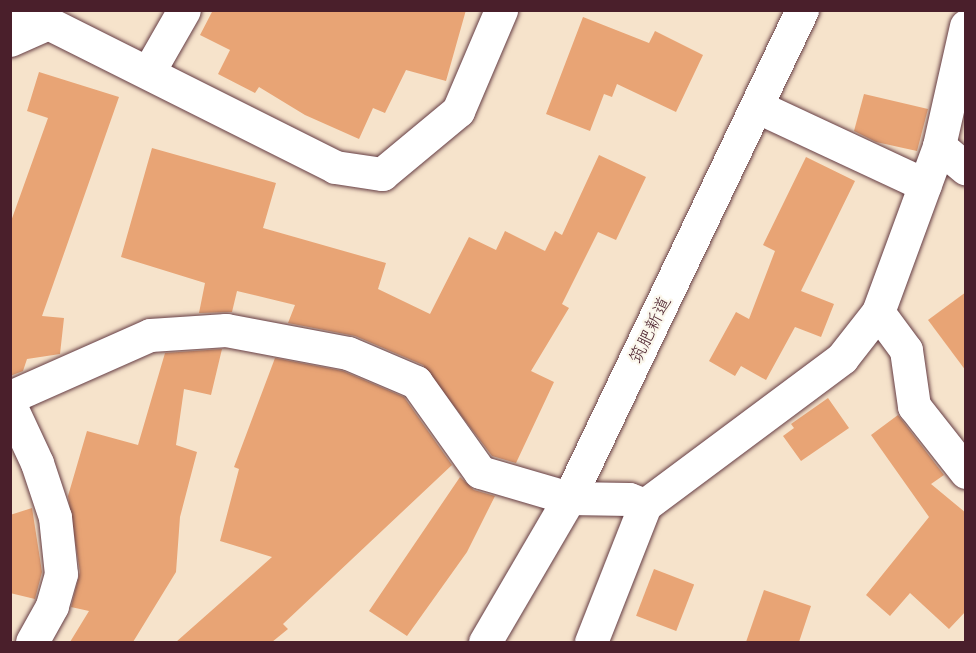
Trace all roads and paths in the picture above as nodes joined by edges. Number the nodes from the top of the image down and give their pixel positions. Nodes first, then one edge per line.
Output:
1 (184, 10) edge
2 (501, 10) edge
3 (802, 10) edge
4 (35, 17) edge
5 (966, 26) edge
6 (10, 40) edge
7 (149, 71) junction
8 (758, 108) junction
9 (939, 146) junction
10 (966, 169) edge
11 (925, 185) junction
12 (878, 312) junction
13 (10, 397) edge
14 (10, 405) edge
15 (966, 472) edge
16 (569, 498) junction
17 (645, 505) junction
18 (32, 642) edge
19 (485, 642) edge
20 (591, 642) edge

1 - 7 street
2 - 7 street
3 - 8 street, 筑肥新道
4 - 6 street
4 - 7 street
5 - 9 street
8 - 11 street
8 - 16 street, 筑肥新道
9 - 10 street
9 - 11 street
11 - 12 street
12 - 15 street
12 - 17 street
13 - 16 street
14 - 18 street
16 - 17 street
16 - 19 street, 筑肥新道
17 - 20 street

